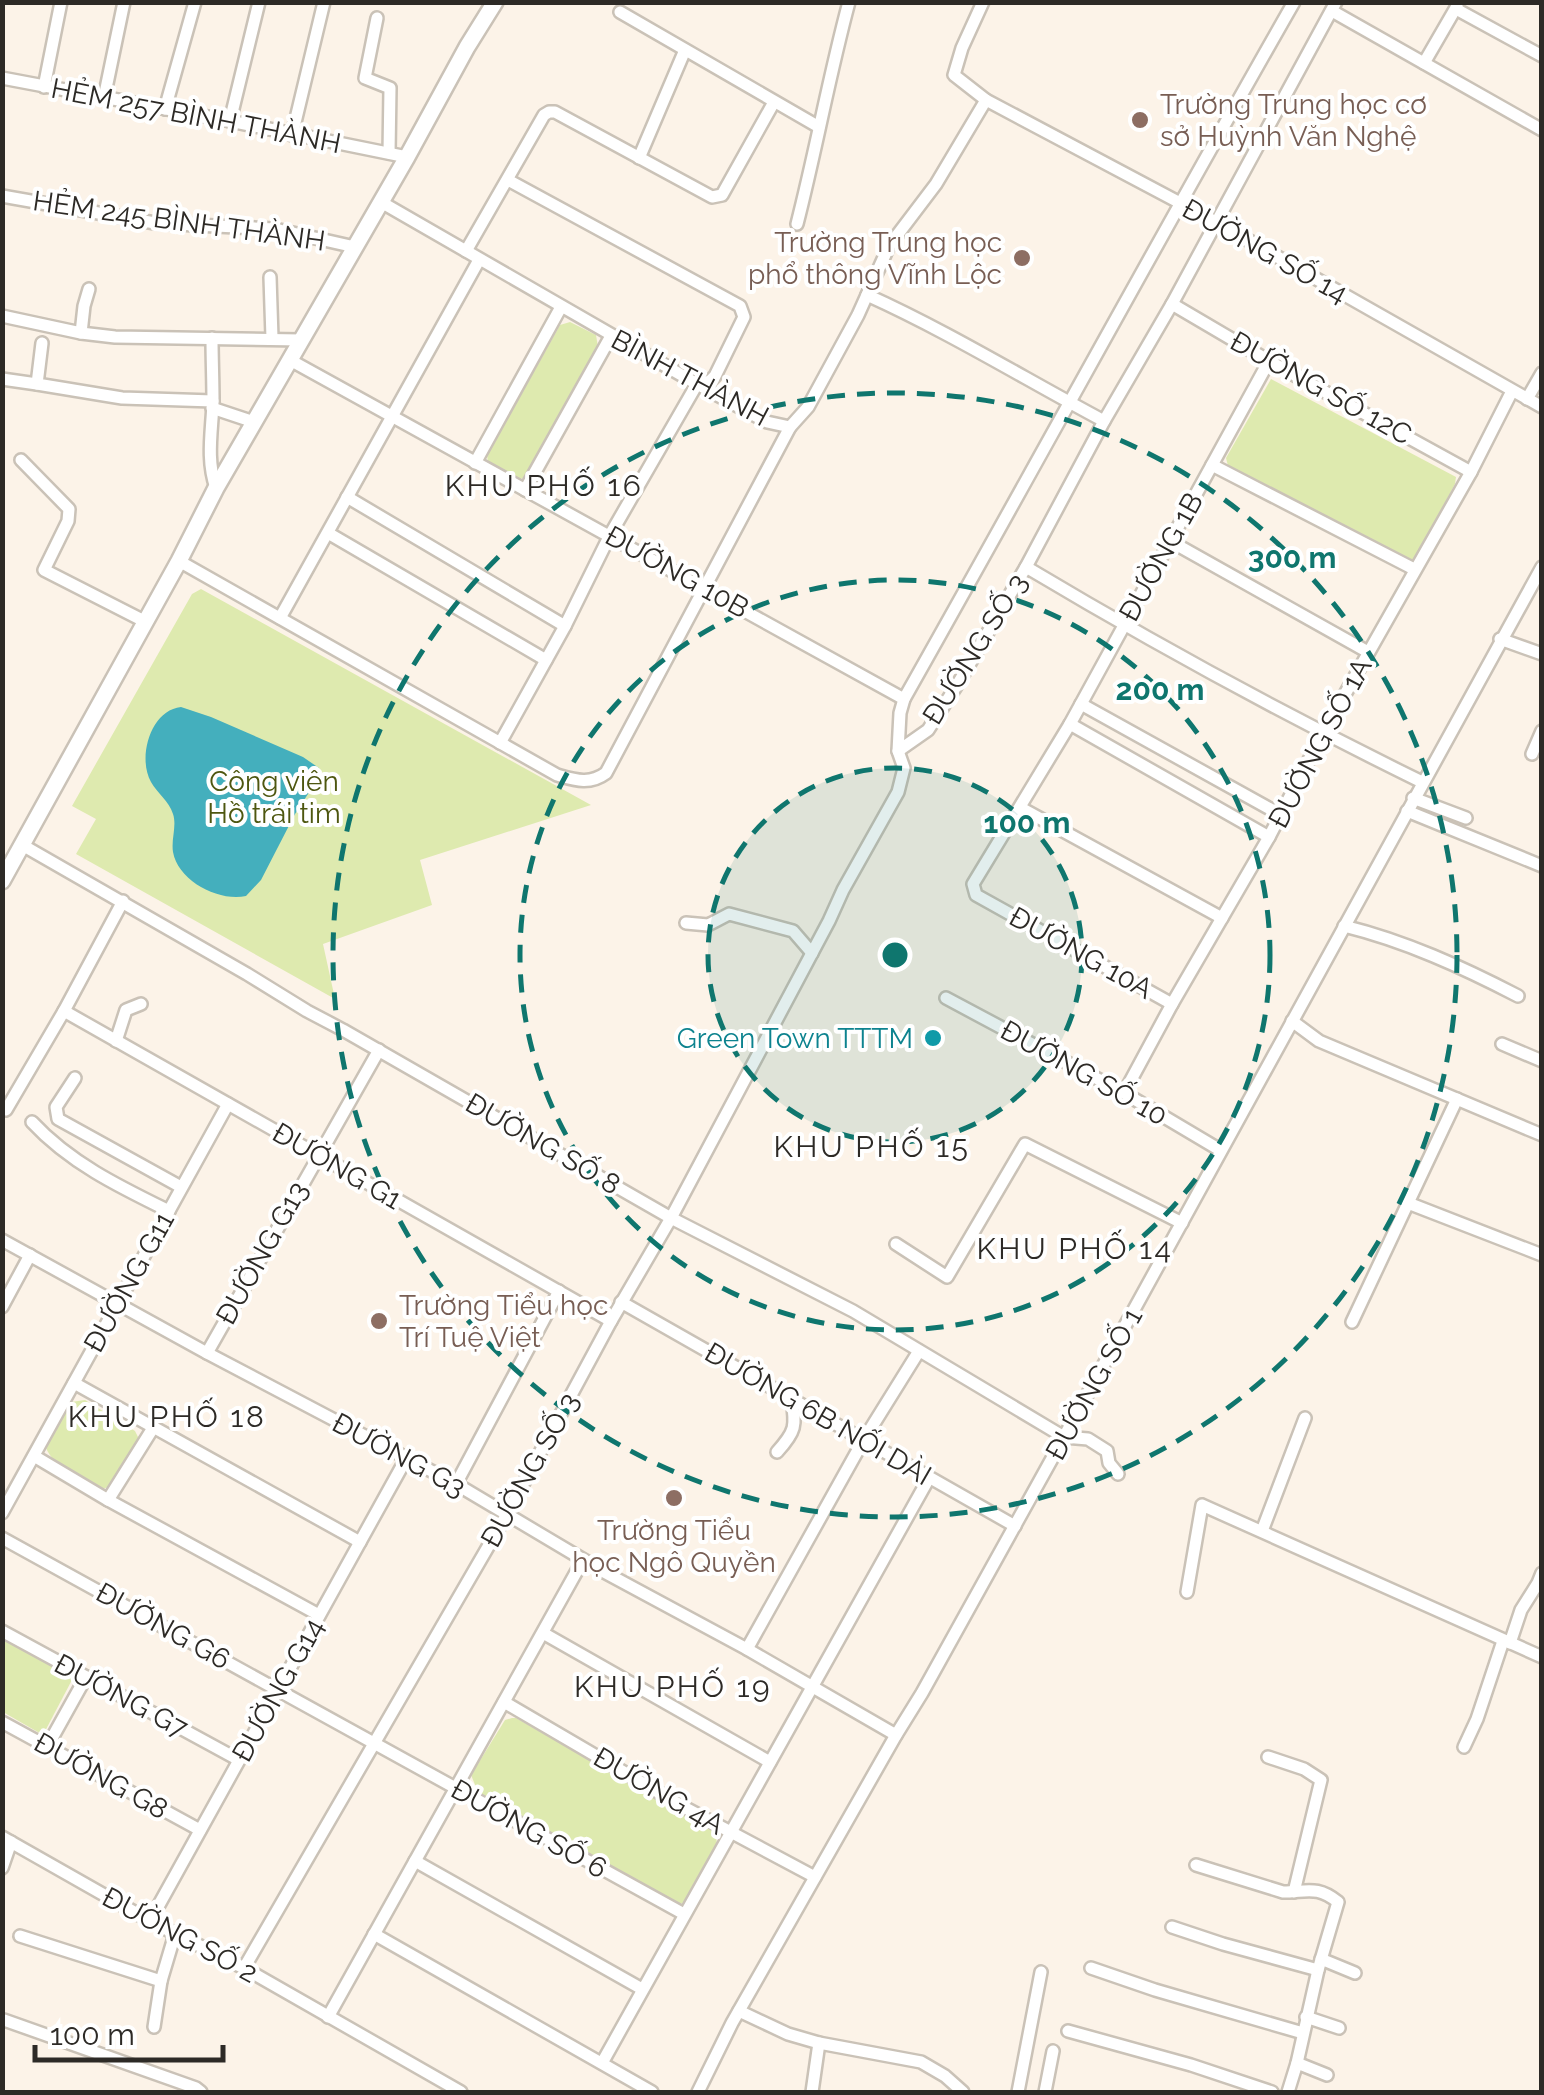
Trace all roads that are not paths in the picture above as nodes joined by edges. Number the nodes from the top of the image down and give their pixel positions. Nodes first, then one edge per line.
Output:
1 (61, 2) edge
2 (124, 2) edge
3 (195, 2) edge
4 (259, 2) edge
5 (324, 2) edge
6 (495, 2) edge
7 (849, 2) edge
8 (983, 2) edge
9 (1294, 2) edge
10 (1457, 6) edge
11 (1334, 7) edge
12 (620, 12) dead end
13 (377, 18) dead end
14 (685, 50) junction
15 (1542, 56) edge
16 (1424, 63) junction
17 (2, 78) edge
18 (44, 86) junction
19 (104, 98) junction
20 (986, 100) junction
21 (774, 102) junction
22 (165, 110) junction
23 (230, 121) junction
24 (819, 128) junction
25 (1542, 130) edge
26 (292, 135) junction
27 (389, 154) junction
28 (406, 157) junction
29 (640, 158) junction
30 (508, 180) junction
31 (2, 196) edge
32 (381, 202) junction
33 (1179, 202) junction
34 (1216, 222) junction
35 (797, 224) dead end
36 (355, 247) junction
37 (466, 251) junction
38 (480, 260) junction
39 (270, 278) dead end
40 (88, 289) dead end
41 (867, 295) junction
42 (1172, 304) junction
43 (561, 308) junction
44 (2, 316) edge
45 (81, 333) junction
46 (611, 336) junction
47 (212, 338) junction
48 (272, 338) junction
49 (301, 340) junction
50 (42, 343) dead end
51 (290, 360) junction
52 (1268, 360) junction
53 (1542, 373) edge
54 (2, 379) edge
55 (37, 384) junction
56 (696, 384) junction
57 (1512, 391) junction
58 (1526, 398) junction
59 (1071, 404) junction
60 (212, 405) junction
61 (1542, 406) edge
62 (391, 416) junction
63 (1104, 421) junction
64 (254, 422) junction
65 (790, 428) junction
66 (21, 460) dead end
67 (475, 462) junction
68 (1212, 464) junction
69 (1470, 472) junction
70 (216, 488) junction
71 (524, 490) junction
72 (346, 497) junction
73 (328, 533) junction
74 (610, 535) junction
75 (1170, 541) junction
76 (179, 561) junction
77 (1542, 566) edge
78 (1026, 567) junction
79 (1414, 570) junction
80 (706, 588) junction
81 (280, 618) junction
82 (146, 622) junction
83 (1124, 625) junction
84 (565, 626) junction
85 (1500, 639) junction
86 (1368, 652) junction
87 (1542, 654) edge
88 (546, 660) junction
89 (904, 699) junction
90 (1081, 704) junction
91 (1070, 724) junction
92 (1542, 732) edge
93 (1323, 734) junction
94 (500, 742) junction
95 (898, 751) junction
96 (1532, 754) dead end
97 (1422, 782) junction
98 (1413, 798) junction
99 (1021, 808) junction
100 (1407, 811) junction
101 (1281, 815) junction
102 (1466, 818) dead end
103 (1269, 837) junction
104 (24, 846) junction
105 (1542, 866) edge
106 (2, 881) edge
107 (123, 902) junction
108 (989, 902) joint
109 (1222, 918) junction
110 (686, 924) dead end
111 (1344, 926) junction
112 (812, 954) junction
113 (1518, 996) dead end
114 (946, 998) dead end
115 (141, 1004) dead end
116 (1172, 1004) junction
117 (64, 1012) junction
118 (1292, 1021) junction
119 (116, 1040) junction
120 (1502, 1044) dead end
121 (379, 1050) junction
122 (1542, 1061) edge
123 (75, 1078) dead end
124 (1124, 1093) junction
125 (1457, 1098) junction
126 (228, 1104) junction
127 (6, 1110) dead end
128 (32, 1122) dead end
129 (1542, 1134) edge
130 (1220, 1150) junction
131 (318, 1155) junction
132 (181, 1187) junction
133 (1408, 1202) junction
134 (169, 1211) junction
135 (671, 1218) junction
136 (1182, 1222) junction
137 (2, 1240) edge
138 (896, 1244) dead end
139 (30, 1255) junction
140 (1542, 1255) edge
141 (558, 1291) junction
142 (622, 1302) junction
143 (118, 1304) junction
144 (2, 1307) edge
145 (611, 1320) junction
146 (1352, 1322) dead end
147 (919, 1351) junction
148 (206, 1353) junction
149 (74, 1383) junction
150 (792, 1400) junction
151 (1305, 1418) dead end
152 (152, 1428) junction
153 (1064, 1437) junction
154 (863, 1441) junction
155 (778, 1452) dead end
156 (34, 1456) junction
157 (406, 1459) junction
158 (1118, 1474) dead end
159 (929, 1478) junction
160 (456, 1484) junction
161 (108, 1500) junction
162 (2, 1513) edge
163 (507, 1514) junction
164 (1015, 1526) junction
165 (1262, 1531) junction
166 (2, 1538) edge
167 (360, 1542) junction
168 (584, 1560) junction
169 (1542, 1574) edge
170 (1187, 1592) dead end
171 (319, 1615) junction
172 (2, 1631) edge
173 (543, 1633) junction
174 (1506, 1642) junction
175 (747, 1649) junction
176 (1542, 1657) edge
177 (86, 1678) junction
178 (812, 1688) junction
179 (278, 1689) junction
180 (504, 1702) junction
181 (2, 1722) edge
182 (896, 1735) junction
183 (376, 1744) junction
184 (47, 1747) junction
185 (1464, 1747) dead end
186 (1268, 1757) dead end
187 (239, 1760) junction
188 (770, 1762) junction
189 (456, 1789) junction
190 (200, 1830) junction
191 (731, 1833) junction
192 (7, 1839) edge
193 (415, 1861) junction
194 (1196, 1865) dead end
195 (2, 1868) edge
196 (815, 1878) junction
197 (1294, 1892) junction
198 (684, 1914) junction
199 (150, 1921) junction
200 (1172, 1928) dead end
201 (175, 1934) junction
202 (374, 1934) junction
203 (20, 1936) dead end
204 (1319, 1964) junction
205 (244, 1968) junction
206 (1091, 1968) dead end
207 (1040, 1972) dead end
208 (1355, 1973) dead end
209 (162, 1981) junction
210 (642, 1989) junction
211 (739, 2011) junction
212 (328, 2016) junction
213 (1306, 2017) junction
214 (3, 2022) edge
215 (154, 2026) dead end
216 (1339, 2028) dead end
217 (1068, 2030) dead end
218 (1303, 2032) junction
219 (819, 2043) junction
220 (1053, 2051) dead end
221 (602, 2063) junction
222 (1297, 2063) junction
223 (1327, 2075) dead end
224 (949, 2086) edge
225 (202, 2092) edge
226 (461, 2092) edge
227 (652, 2092) edge
228 (698, 2092) edge
229 (812, 2092) edge
230 (963, 2092) edge
231 (1018, 2092) edge
232 (1045, 2092) edge
233 (1272, 2092) edge
234 (1288, 2092) edge

1 - 18 street
2 - 19 street
3 - 22 street
4 - 23 street
5 - 26 street
6 - 28 street
7 - 24 street
8 - 20 street
9 - 33 street, ĐƯỜNG SỐ 3
10 - 15 street
10 - 16 street
11 - 16 street
11 - 34 street, ĐƯỜNG SỐ 3
12 - 14 street
13 - 27 street
14 - 21 street
14 - 29 street
16 - 25 street
17 - 18 street, HẺM 257 BÌNH THÀNH
18 - 19 street, HẺM 257 BÌNH THÀNH
19 - 22 street, HẺM 257 BÌNH THÀNH
20 - 33 street, ĐƯỜNG SỐ 14
20 - 41 street, BÌNH THÀNH
21 - 24 street
21 - 29 street
22 - 23 street, HẺM 257 BÌNH THÀNH
23 - 26 street, HẺM 257 BÌNH THÀNH
24 - 35 street
26 - 27 street, HẺM 257 BÌNH THÀNH
27 - 28 street, HẺM 257 BÌNH THÀNH
28 - 32 street
29 - 30 street
30 - 37 street
30 - 56 street
31 - 36 street, HẺM 245 BÌNH THÀNH
32 - 36 street
32 - 37 street, BÌNH THÀNH
33 - 34 street, ĐƯỜNG SỐ 14
33 - 59 street, ĐƯỜNG SỐ 3
34 - 42 street, ĐƯỜNG SỐ 3
34 - 57 street, ĐƯỜNG SỐ 14
36 - 49 street
37 - 38 street, BÌNH THÀNH
38 - 43 street, BÌNH THÀNH
38 - 62 street
39 - 48 street
40 - 45 street
41 - 59 street
41 - 65 street, BÌNH THÀNH
42 - 52 street, ĐƯỜNG SỐ 12C
42 - 63 street, ĐƯỜNG SỐ 3
43 - 46 street, BÌNH THÀNH
43 - 67 street
44 - 45 street
45 - 47 street
46 - 56 street, BÌNH THÀNH
46 - 71 street
47 - 48 street
47 - 60 street
48 - 49 street
49 - 51 street
50 - 55 street
51 - 62 street, ĐƯỜNG 10B
51 - 64 street
52 - 68 street, ĐƯỜNG 1B
52 - 69 street, ĐƯỜNG SỐ 12C
53 - 58 street
54 - 55 street
55 - 60 street
56 - 65 street, BÌNH THÀNH
56 - 74 street
57 - 58 street, ĐƯỜNG SỐ 14
57 - 69 street, ĐƯỜNG SỐ 1A
58 - 61 street, ĐƯỜNG SỐ 14
59 - 63 street
59 - 89 street, ĐƯỜNG SỐ 3
60 - 64 street
60 - 70 street
62 - 67 street, ĐƯỜNG 10B
62 - 72 street
63 - 78 street, ĐƯỜNG SỐ 3
64 - 70 street
65 - 80 street
66 - 82 street
67 - 71 street, ĐƯỜNG 10B
68 - 75 street, ĐƯỜNG 1B
68 - 79 street
69 - 79 street, ĐƯỜNG SỐ 1A
70 - 76 street
71 - 74 street, ĐƯỜNG 10B
72 - 73 street
72 - 84 street
73 - 81 street
73 - 88 street
74 - 80 street, ĐƯỜNG 10B
74 - 84 street
75 - 83 street, ĐƯỜNG 1B
75 - 86 street
76 - 81 street
76 - 82 street
77 - 85 street, ĐƯỜNG SỐ 1
78 - 83 street
78 - 95 street, ĐƯỜNG SỐ 3
79 - 86 street, ĐƯỜNG SỐ 1A
80 - 89 street, ĐƯỜNG 10B
80 - 94 street
81 - 94 street
82 - 104 street
83 - 90 street, ĐƯỜNG 1B
83 - 93 street
84 - 88 street
85 - 87 street
85 - 97 street, ĐƯỜNG SỐ 1
86 - 93 street, ĐƯỜNG SỐ 1A
88 - 94 street
89 - 95 street, ĐƯỜNG SỐ 3
90 - 91 street, ĐƯỜNG 1B
90 - 101 street
91 - 99 street, ĐƯỜNG 1B
91 - 103 street
92 - 96 street
93 - 97 street
93 - 101 street, ĐƯỜNG SỐ 1A
95 - 112 street, ĐƯỜNG SỐ 3
97 - 98 street, ĐƯỜNG SỐ 1
98 - 100 street, ĐƯỜNG SỐ 1
98 - 102 street
99 - 108 street, ĐƯỜNG 1B
99 - 109 street
100 - 105 street
100 - 111 street, ĐƯỜNG SỐ 1
101 - 103 street, ĐƯỜNG SỐ 1A
103 - 109 street, ĐƯỜNG SỐ 1A
104 - 106 street
104 - 107 street, ĐƯỜNG SỐ 8
107 - 117 street
107 - 121 street, ĐƯỜNG SỐ 8
108 - 116 street, ĐƯỜNG 10A
109 - 116 street, ĐƯỜNG SỐ 1A
110 - 112 street
111 - 113 street
111 - 118 street, ĐƯỜNG SỐ 1
112 - 135 street, ĐƯỜNG SỐ 3
114 - 124 street, ĐƯỜNG SỐ 10
115 - 119 street
116 - 124 street, ĐƯỜNG SỐ 1A
117 - 119 street, ĐƯỜNG G1
117 - 127 street
118 - 125 street
118 - 130 street, ĐƯỜNG SỐ 1
119 - 126 street, ĐƯỜNG G1
120 - 122 street
121 - 131 street, ĐƯỜNG G13
121 - 135 street, ĐƯỜNG SỐ 8
123 - 132 street
124 - 130 street, ĐƯỜNG SỐ 10
125 - 129 street
125 - 133 street
126 - 131 street, ĐƯỜNG G1
126 - 132 street, ĐƯỜNG G11
128 - 134 street
130 - 136 street, ĐƯỜNG SỐ 1
131 - 141 street, ĐƯỜNG G1
131 - 148 street, ĐƯỜNG G13
132 - 134 street, ĐƯỜNG G11
133 - 140 street
133 - 146 street
134 - 143 street, ĐƯỜNG G11
135 - 142 street, ĐƯỜNG SỐ 3
135 - 147 street, ĐƯỜNG SỐ 8
136 - 138 street
136 - 153 street, ĐƯỜNG SỐ 1
137 - 139 street, ĐƯỜNG G3
139 - 143 street, ĐƯỜNG G3
139 - 144 street
141 - 145 street, ĐƯỜNG G1
141 - 160 street
142 - 145 street, ĐƯỜNG SỐ 3
142 - 150 street, ĐƯỜNG 6B NỐI DÀI
143 - 148 street, ĐƯỜNG G3
143 - 149 street, ĐƯỜNG G11
145 - 163 street, ĐƯỜNG SỐ 3
147 - 153 street, ĐƯỜNG SỐ 8
147 - 154 street
148 - 157 street, ĐƯỜNG G3
149 - 152 street
149 - 156 street, ĐƯỜNG G11
150 - 154 street, ĐƯỜNG 6B NỐI DÀI
150 - 155 street
151 - 165 street
152 - 161 street
152 - 167 street
153 - 158 street, ĐƯỜNG SỐ 8
153 - 164 street, ĐƯỜNG SỐ 1
154 - 159 street, ĐƯỜNG 6B NỐI DÀI
154 - 175 street
156 - 161 street
156 - 162 street, ĐƯỜNG G11
157 - 160 street, ĐƯỜNG G3
157 - 167 street, ĐƯỜNG G14
159 - 164 street, ĐƯỜNG 6B NỐI DÀI
159 - 178 street
160 - 163 street, ĐƯỜNG G3
161 - 171 street
163 - 168 street, ĐƯỜNG G3
163 - 183 street, ĐƯỜNG SỐ 3
164 - 182 street, ĐƯỜNG SỐ 1
165 - 170 street
165 - 174 street
166 - 179 street, ĐƯỜNG G6
167 - 171 street, ĐƯỜNG G14
168 - 173 street
168 - 175 street, ĐƯỜNG G3
169 - 174 street
171 - 179 street, ĐƯỜNG G14
172 - 177 street, ĐƯỜNG G7
173 - 180 street
173 - 188 street
174 - 176 street
174 - 185 street
175 - 178 street, ĐƯỜNG G3
177 - 184 street
177 - 187 street, ĐƯỜNG G7
178 - 182 street, ĐƯỜNG G3
178 - 188 street
179 - 183 street, ĐƯỜNG G6
179 - 187 street, ĐƯỜNG G14
180 - 189 street
180 - 191 street, ĐƯỜNG 4A
181 - 184 street, ĐƯỜNG G8
182 - 196 street, ĐƯỜNG SỐ 1
183 - 189 street, ĐƯỜNG SỐ 6
183 - 205 street, ĐƯỜNG SỐ 3
184 - 190 street, ĐƯỜNG G8
186 - 197 street
187 - 190 street, ĐƯỜNG G14
188 - 191 street
189 - 193 street
189 - 198 street, ĐƯỜNG SỐ 6
190 - 199 street, ĐƯỜNG G14
191 - 196 street, ĐƯỜNG 4A
191 - 198 street
192 - 195 street
192 - 199 street, ĐƯỜNG SỐ 2
193 - 202 street
193 - 210 street
194 - 197 street
196 - 211 street, ĐƯỜNG SỐ 1
197 - 204 street
198 - 210 street
199 - 201 street, ĐƯỜNG SỐ 2
200 - 204 street
201 - 205 street, ĐƯỜNG SỐ 2
201 - 209 street
202 - 212 street
202 - 221 street
203 - 209 street
204 - 208 street
204 - 213 street
205 - 212 street, ĐƯỜNG SỐ 2
206 - 218 street
207 - 231 street
209 - 215 street
210 - 221 street
211 - 219 street
211 - 228 street, ĐƯỜNG SỐ 1
212 - 226 street, ĐƯỜNG SỐ 2
213 - 216 street
213 - 218 street
214 - 225 street
217 - 233 street
218 - 222 street
219 - 224 street
219 - 229 street
220 - 232 street
221 - 227 street
222 - 223 street
222 - 234 street
224 - 230 street

